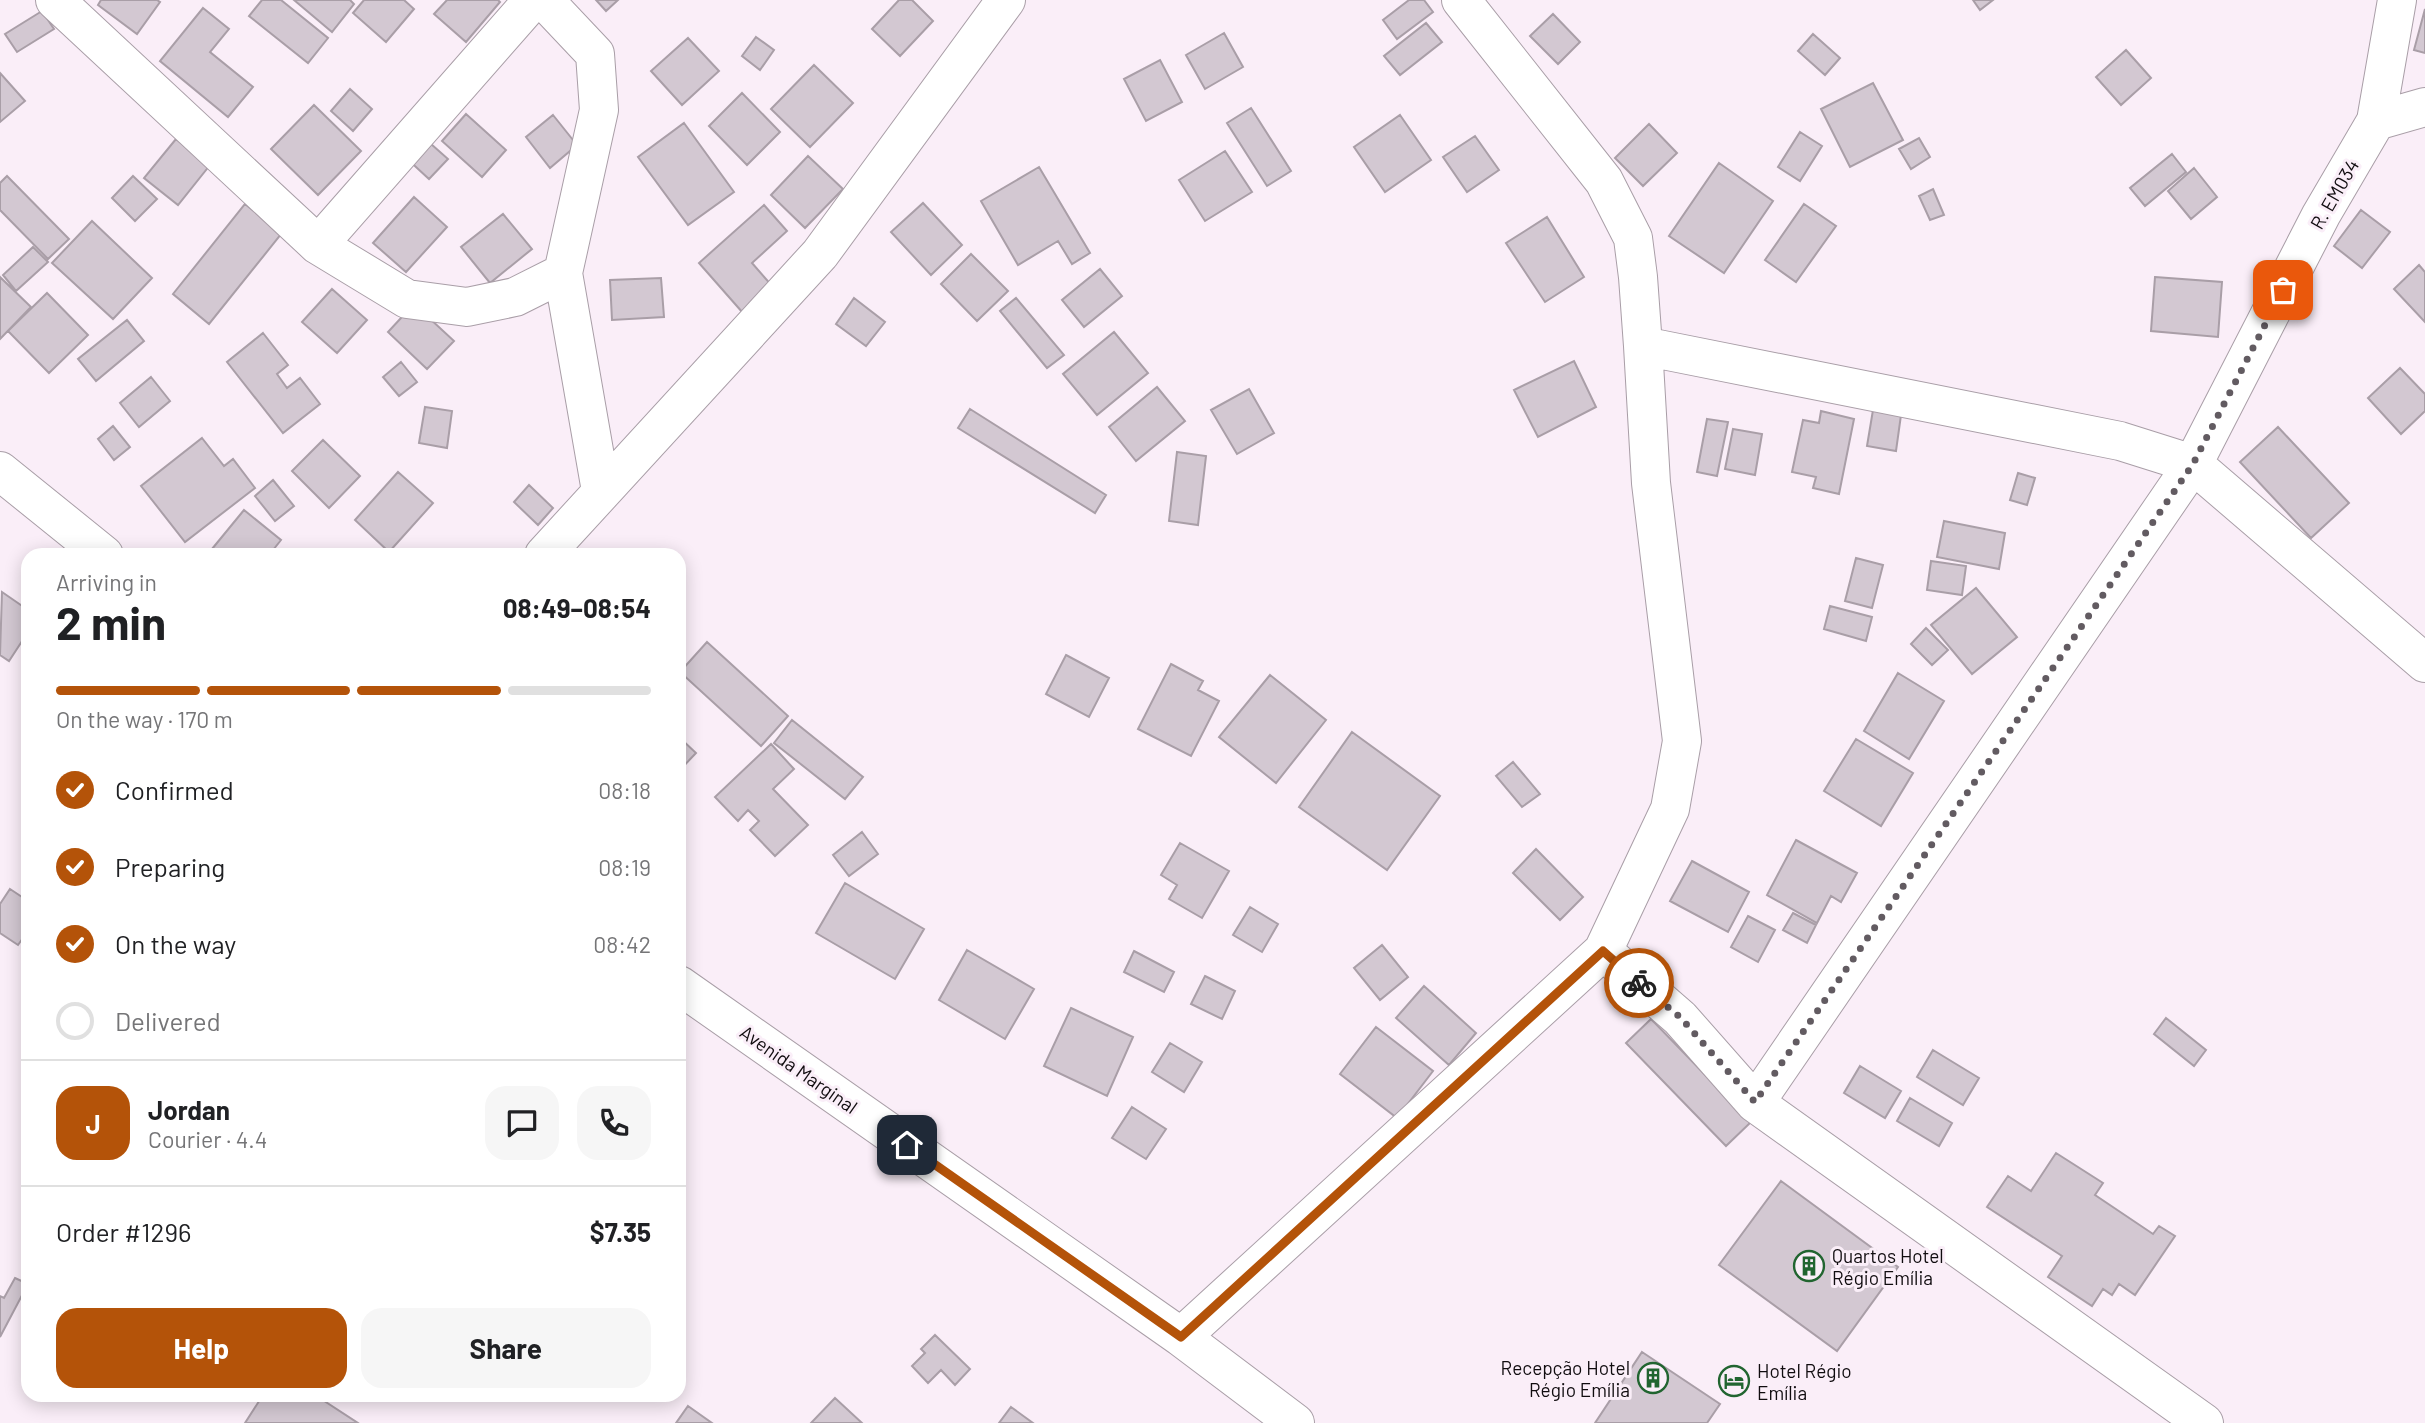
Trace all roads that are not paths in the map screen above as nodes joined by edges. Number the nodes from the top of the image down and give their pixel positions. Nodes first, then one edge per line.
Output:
1 (55, 0) edge
2 (533, 0) edge
3 (544, 0) edge
4 (1006, 0) edge
5 (1461, 0) edge
6 (2397, 0) edge
7 (2425, 107) edge
8 (2376, 121) junction
9 (318, 245) junction
10 (563, 273) junction
11 (1643, 346) junction
12 (2193, 464) junction
13 (0, 471) edge
14 (601, 491) junction
15 (95, 548) edge
16 (550, 548) edge
17 (2425, 624) edge
18 (2380, 625) junction
19 (2425, 663) edge
20 (1603, 951) junction
21 (686, 990) edge
22 (1755, 1102) junction
23 (1181, 1337) junction
24 (1295, 1423) edge
25 (2204, 1423) edge

1 - 9 street
2 - 9 street
3 - 10 street
4 - 14 street
5 - 11 street
6 - 8 street
7 - 8 street
8 - 12 street, R. EM034
9 - 10 street
10 - 14 street
11 - 12 street
11 - 20 street
12 - 18 street
12 - 22 street, R. EM034
13 - 15 street
14 - 16 street
17 - 18 street
18 - 19 street
20 - 22 street
20 - 23 street
21 - 23 street, Avenida Marginal
22 - 25 street
23 - 24 street, Avenida Marginal

